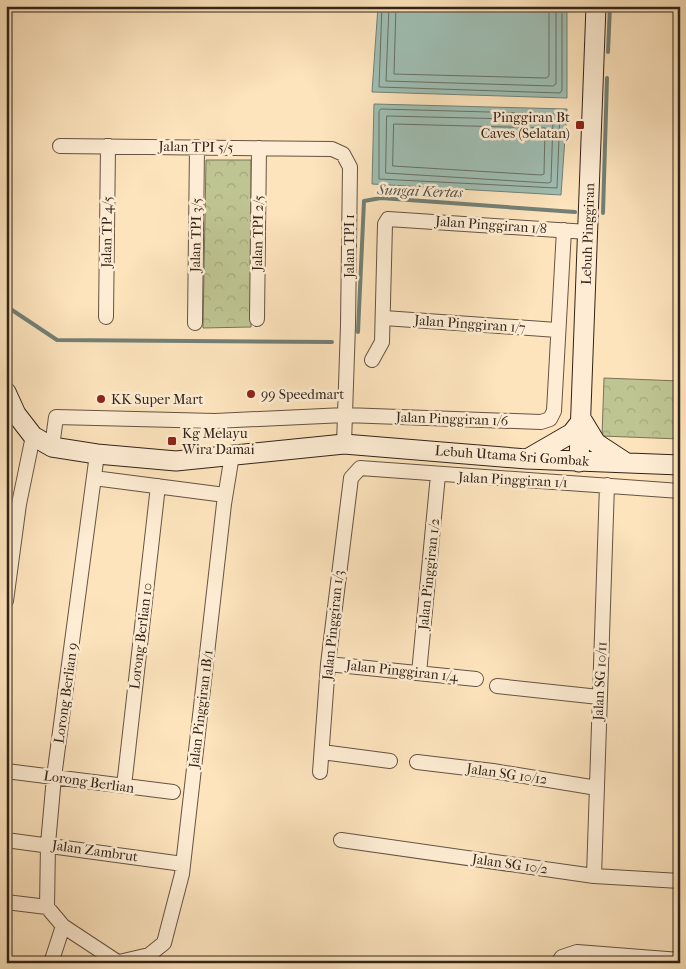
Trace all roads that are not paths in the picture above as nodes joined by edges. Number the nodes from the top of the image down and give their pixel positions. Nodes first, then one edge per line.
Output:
1 (596, 6) edge
2 (60, 146) dead end
3 (108, 146) junction
4 (197, 147) junction
5 (259, 148) junction
6 (350, 167) joint
7 (564, 230) junction
8 (588, 232) junction
9 (106, 317) dead end
10 (257, 318) dead end
11 (384, 318) junction
12 (195, 323) dead end
13 (557, 330) junction
14 (372, 360) dead end
15 (6, 392) edge
16 (345, 415) junction
17 (11, 419) edge
18 (582, 420) junction
19 (33, 436) junction
20 (344, 444) junction
21 (52, 447) junction
22 (97, 454) junction
23 (232, 455) junction
24 (527, 460) junction
25 (579, 462) junction
26 (625, 462) junction
27 (680, 465) edge
28 (438, 475) junction
29 (94, 478) junction
30 (351, 478) joint
31 (607, 485) junction
32 (158, 486) junction
33 (680, 492) edge
34 (225, 495) junction
35 (6, 601) edge
36 (328, 664) junction
37 (419, 673) junction
38 (476, 679) dead end
39 (497, 686) dead end
40 (599, 697) junction
41 (322, 752) junction
42 (390, 761) dead end
43 (417, 762) dead end
44 (6, 771) edge
45 (320, 772) dead end
46 (54, 777) junction
47 (124, 786) junction
48 (596, 788) junction
49 (173, 792) dead end
50 (6, 840) edge
51 (341, 840) dead end
52 (48, 844) junction
53 (184, 864) junction
54 (594, 876) junction
55 (680, 880) edge
56 (6, 902) edge
57 (48, 907) junction
58 (63, 926) junction
59 (153, 959) edge
60 (560, 960) edge
61 (644, 960) edge
62 (680, 960) edge
63 (119, 962) edge
64 (51, 963) edge

1 - 8 street, Lebuh Pinggiran
2 - 3 street, Jalan TPI 5/5
3 - 4 street, Jalan TPI 5/5
3 - 9 street, Jalan TP 4/5
4 - 5 street, Jalan TPI 5/5
4 - 12 street, Jalan TPI 3/5
5 - 6 street, Jalan TPI 5/5
5 - 10 street, Jalan TPI 2/5
6 - 16 street, Jalan TPI 1
7 - 8 street, Jalan Pinggiran 1/8
7 - 11 street, Jalan Pinggiran 1/8
7 - 13 street
8 - 18 street, Lebuh Pinggiran
11 - 13 street, Jalan Pinggiran 1/7
11 - 14 street
13 - 16 street, Jalan Pinggiran 1/6
15 - 17 street
16 - 20 street, Jalan TPI 1
16 - 21 street, Jalan Pinggiran 1/6
17 - 19 street
18 - 24 street
18 - 25 street, Lebuh Pinggiran
18 - 26 street
19 - 21 street
19 - 35 street
20 - 23 street, Lebuh Utama Sri Gombak
20 - 24 street, Lebuh Utama Sri Gombak
21 - 22 street, Lebuh Utama Sri Gombak
22 - 23 street, Lebuh Utama Sri Gombak
22 - 29 street, Lorong Berlian 9
23 - 34 street, Jalan Pinggiran 1B/1
24 - 25 street, Lebuh Utama Sri Gombak
25 - 26 street, Lebuh Utama Sri Gombak
26 - 27 street, Lebuh Utama Sri Gombak
28 - 30 street, Jalan Pinggiran 1/1
28 - 31 street, Jalan Pinggiran 1/1
28 - 37 street, Jalan Pinggiran 1/2
29 - 32 street
29 - 46 street, Lorong Berlian 9
30 - 36 street, Jalan Pinggiran 1/3
31 - 33 street, Jalan Pinggiran 1/1
31 - 40 street, Jalan SG 10/11
32 - 34 street
32 - 47 street, Lorong Berlian 10
34 - 53 street, Jalan Pinggiran 1B/1
36 - 37 street, Jalan Pinggiran 1/4
36 - 41 street, Jalan Pinggiran 1/3
37 - 38 street, Jalan Pinggiran 1/4
39 - 40 street
40 - 48 street, Jalan SG 10/11
41 - 42 street
41 - 45 street, Jalan Pinggiran 1/3
43 - 48 street, Jalan SG 10/12
44 - 46 street, Lorong Berlian
46 - 47 street, Lorong Berlian
46 - 52 street, Lorong Berlian 9
47 - 49 street, Lorong Berlian
48 - 54 street, Jalan SG 10/11
50 - 52 street, Jalan Zambrut
51 - 54 street, Jalan SG 10/2
52 - 53 street, Jalan Zambrut
52 - 57 street, Lorong Berlian 9
53 - 59 street, Jalan Pinggiran 1B/1
54 - 55 street, Jalan SG 10/2
56 - 57 street
57 - 58 street
58 - 63 street
58 - 64 street
59 - 63 street
60 - 61 street
61 - 62 street

